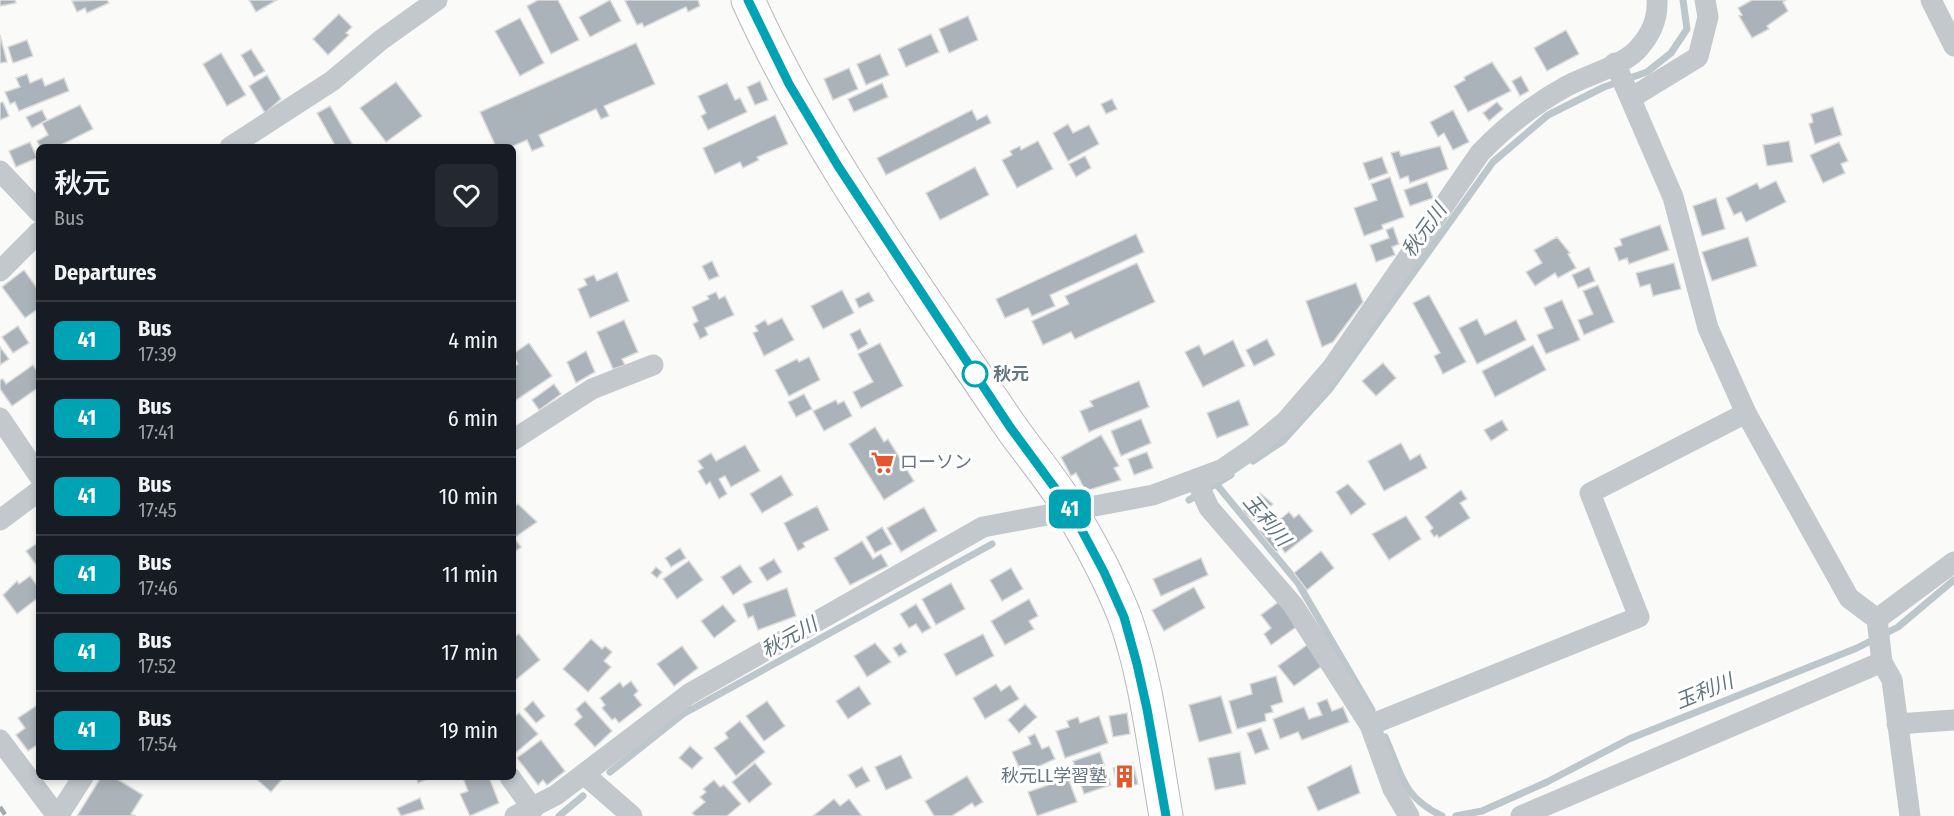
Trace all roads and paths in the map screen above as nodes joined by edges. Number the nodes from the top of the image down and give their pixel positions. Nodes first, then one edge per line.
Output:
1 (437, 0) edge
2 (748, 0) edge
3 (1657, 0) edge
4 (1705, 0) edge
5 (1931, 0) edge
6 (1954, 46) edge
7 (1623, 81) junction
8 (235, 144) edge
9 (0, 171) edge
10 (36, 209) edge
11 (36, 235) edge
12 (0, 272) edge
13 (653, 365) dead end
14 (1746, 413) junction
15 (0, 418) edge
16 (516, 438) edge
17 (36, 472) edge
18 (1197, 481) junction
19 (36, 493) edge
20 (1071, 510) junction
21 (0, 520) edge
22 (1954, 562) edge
23 (1877, 619) junction
24 (1882, 662) junction
25 (1954, 720) edge
26 (1375, 724) junction
27 (1897, 724) junction
28 (0, 740) edge
29 (585, 775) junction
30 (81, 780) edge
31 (511, 780) edge
32 (524, 812) edge
33 (1904, 814) edge
34 (58, 816) edge
35 (632, 816) edge
36 (1166, 816) edge
37 (1409, 816) edge
38 (1521, 816) edge

1 - 8 street
2 - 20 highway
3 - 7 street
4 - 7 street
5 - 6 street
7 - 14 street
7 - 18 street
9 - 10 street
11 - 12 street
13 - 16 street
14 - 23 street
14 - 26 street
15 - 17 street
18 - 20 street
18 - 26 street
19 - 21 street
20 - 29 street
20 - 36 highway
22 - 23 street
23 - 24 street
24 - 27 street
24 - 38 street
25 - 27 street
26 - 37 street
27 - 33 street
28 - 34 street
29 - 32 street
29 - 35 street
30 - 34 street
31 - 32 street

